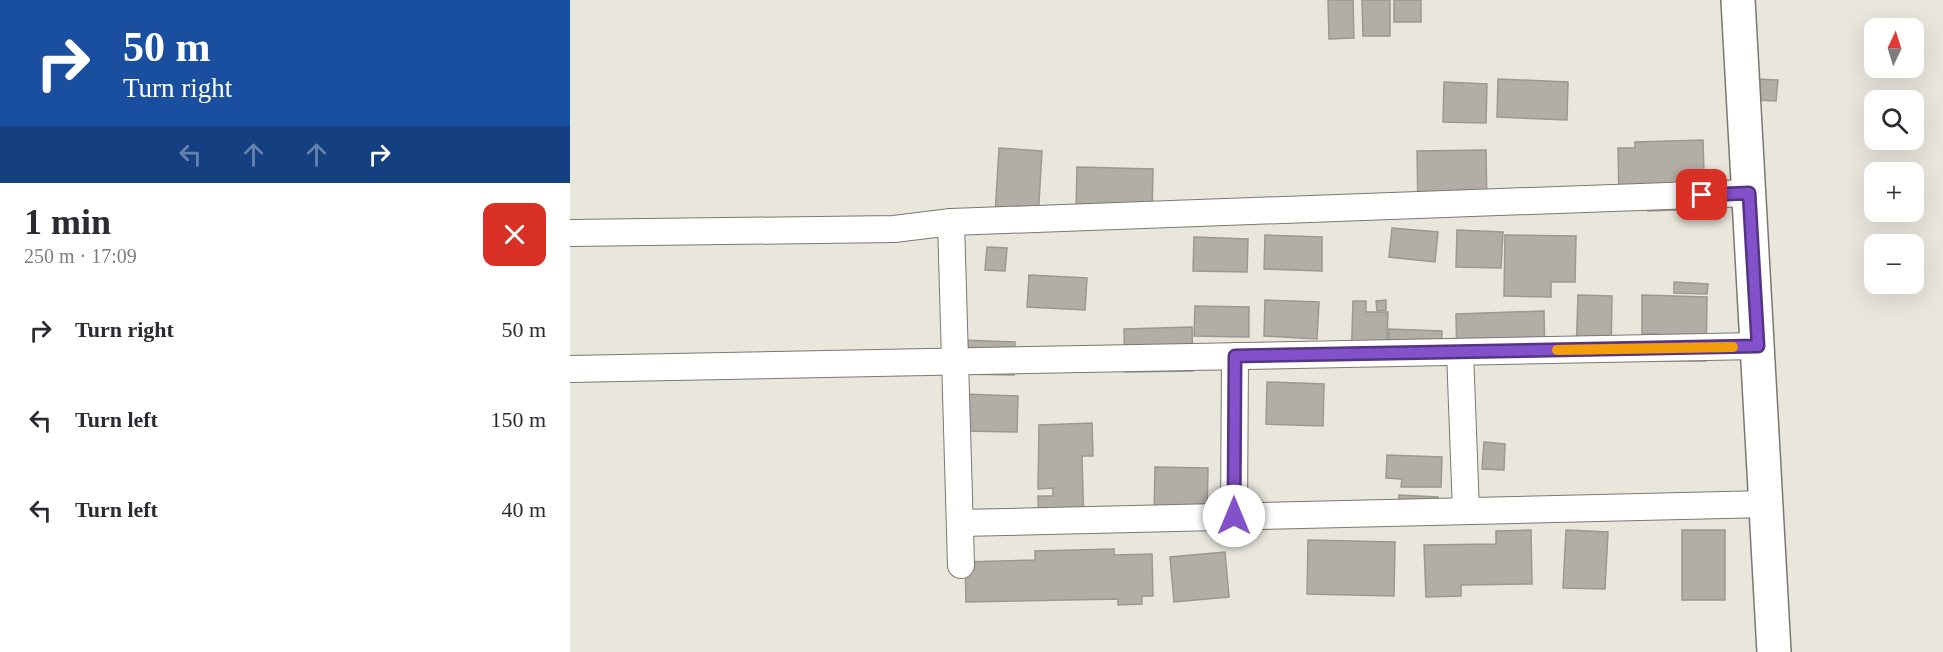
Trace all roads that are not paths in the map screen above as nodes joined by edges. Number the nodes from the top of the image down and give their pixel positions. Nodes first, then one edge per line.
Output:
1 (1738, 0) edge
2 (1749, 193) junction
3 (951, 222) junction
4 (570, 233) edge
5 (1758, 346) junction
6 (1460, 352) junction
7 (1235, 356) junction
8 (954, 361) junction
9 (570, 369) edge
10 (1767, 504) junction
11 (1466, 511) junction
12 (1234, 516) junction
13 (960, 523) junction
14 (961, 565) dead end
15 (1774, 652) edge

1 - 2 main road
2 - 3 street
2 - 5 main road
3 - 4 street
3 - 8 street
5 - 6 street
5 - 10 main road
6 - 7 street
6 - 11 street
7 - 8 street
7 - 12 street
8 - 9 street
8 - 13 street
10 - 11 street
10 - 15 main road
11 - 12 street
12 - 13 street
13 - 14 street

